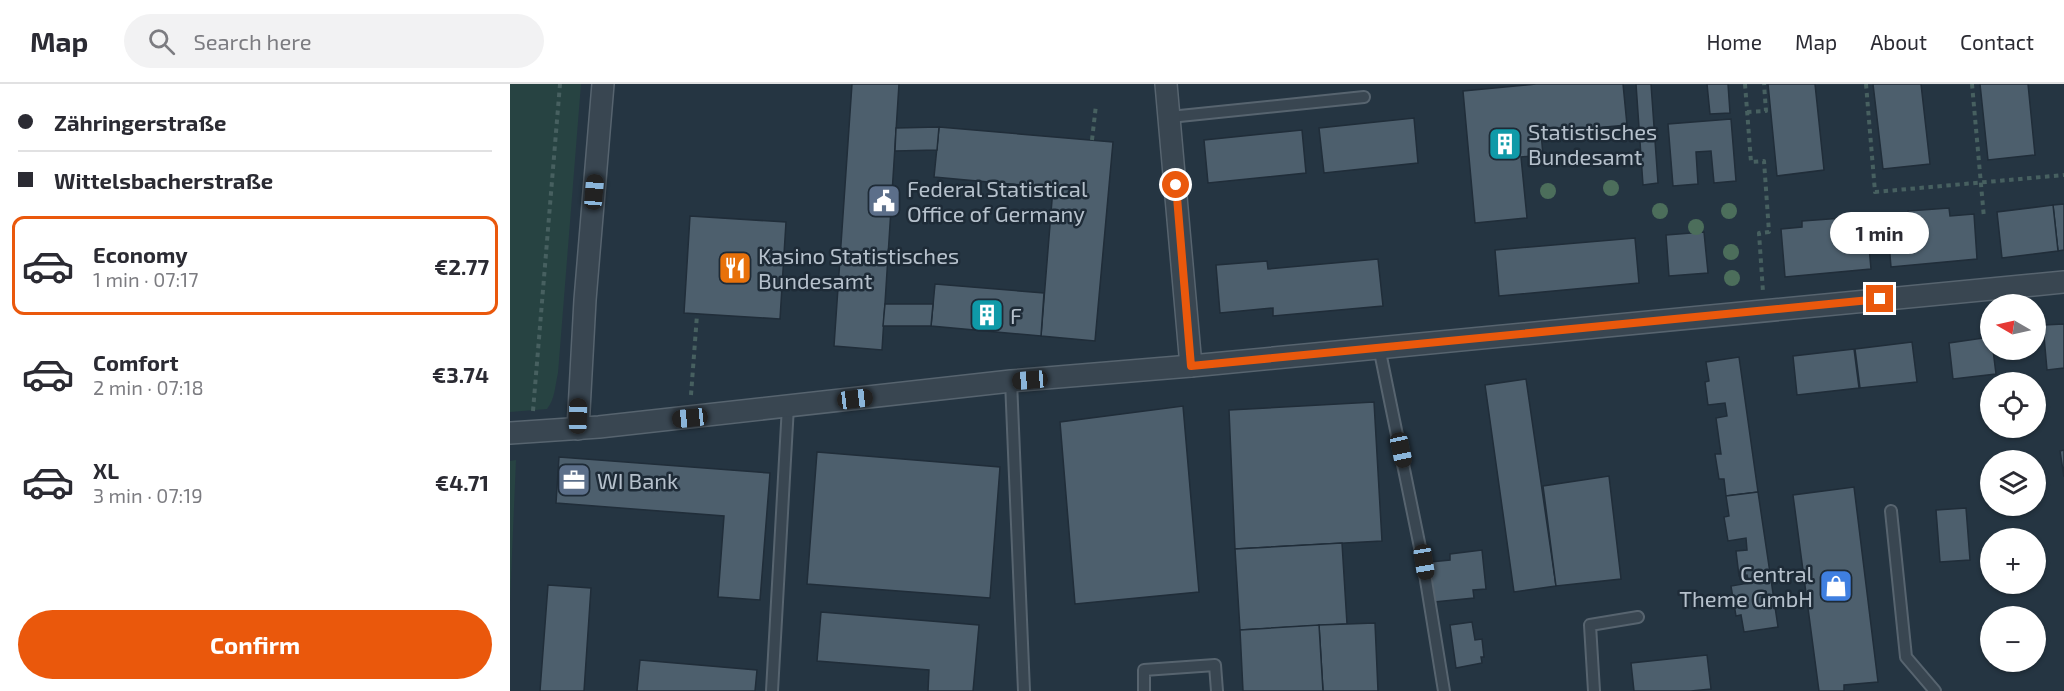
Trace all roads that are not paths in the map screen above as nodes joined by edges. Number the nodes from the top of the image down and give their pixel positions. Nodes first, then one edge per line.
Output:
1 (603, 84) edge
2 (1166, 84) edge
3 (1364, 97) dead end
4 (1170, 117) junction
5 (2064, 282) edge
6 (1379, 347) junction
7 (1191, 366) junction
8 (1011, 381) junction
9 (788, 406) junction
10 (578, 429) junction
11 (510, 433) edge
12 (1891, 511) dead end
13 (1638, 617) dead end
14 (772, 691) edge
15 (1024, 691) edge
16 (1144, 691) edge
17 (1217, 691) edge
18 (1444, 691) edge
19 (1594, 691) edge
20 (1935, 691) edge

1 - 10 street
2 - 4 street
3 - 4 lane
4 - 7 street
5 - 6 street
6 - 7 street
6 - 18 lane
7 - 8 street
8 - 9 street
8 - 15 lane
9 - 10 street
9 - 14 lane
10 - 11 street
12 - 20 lane
13 - 19 lane
16 - 17 lane

